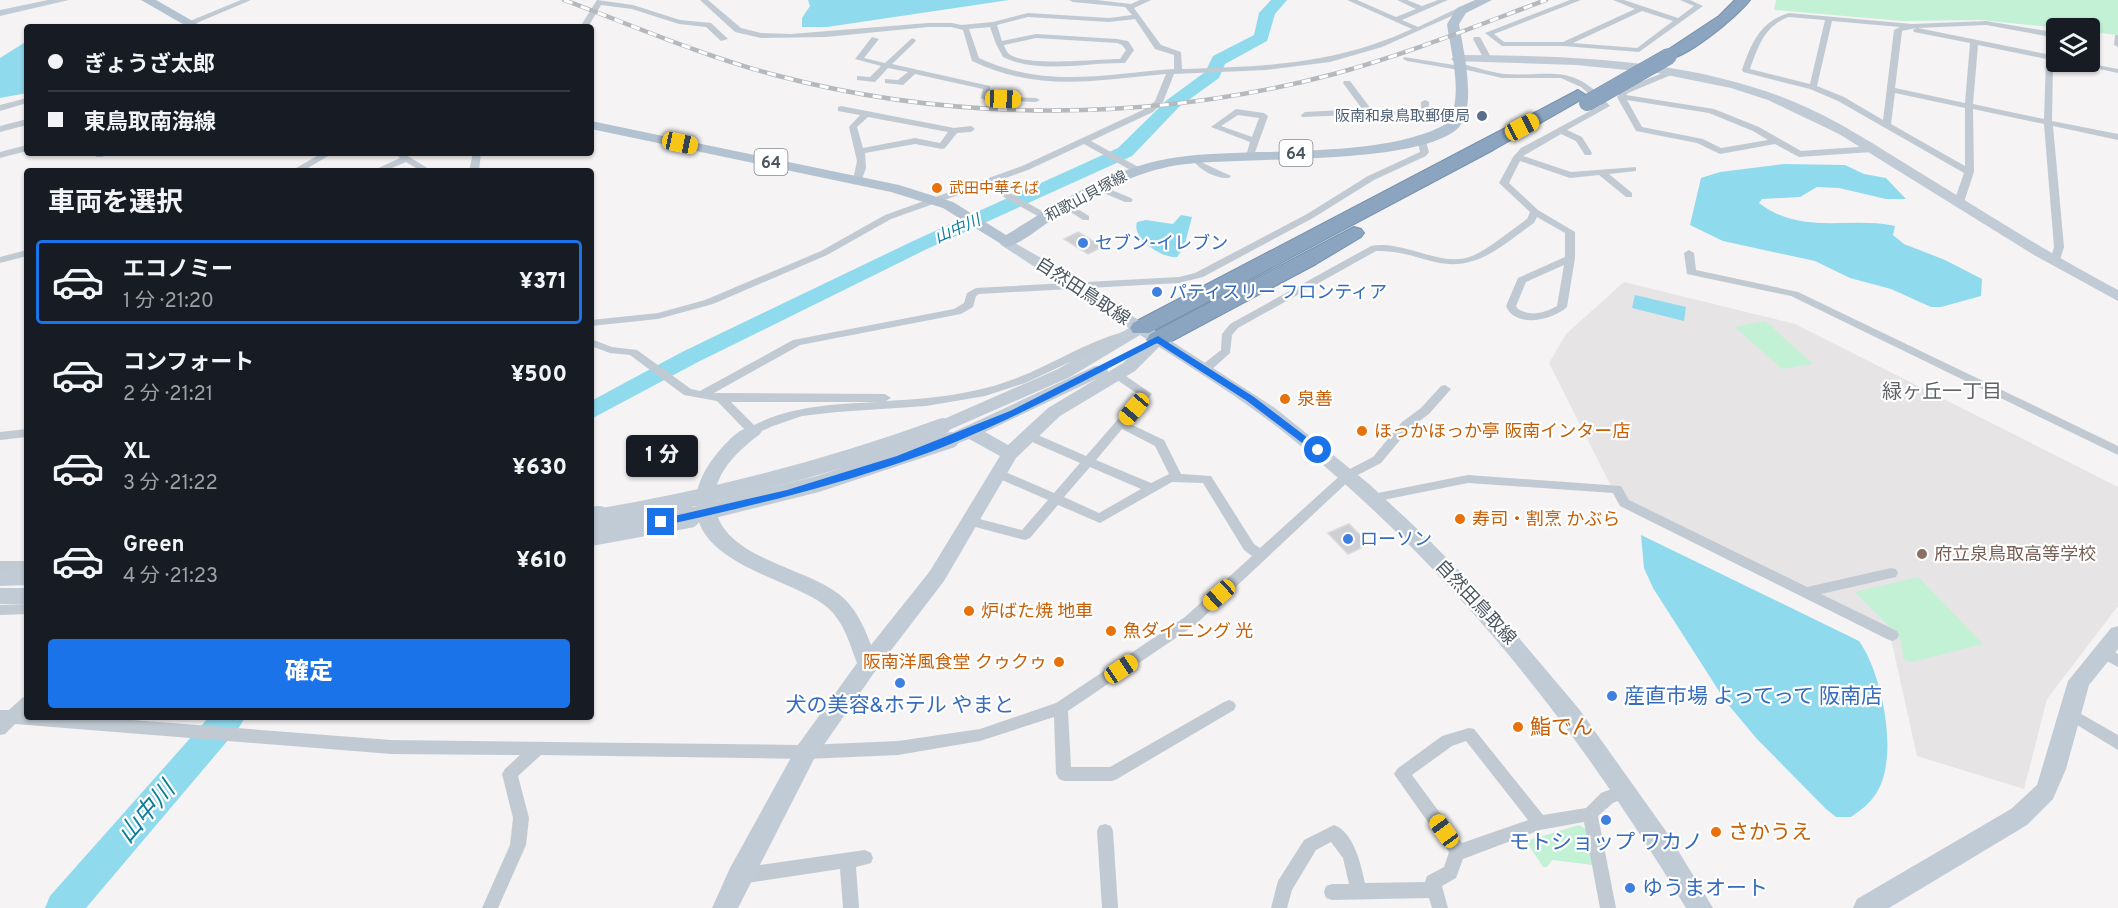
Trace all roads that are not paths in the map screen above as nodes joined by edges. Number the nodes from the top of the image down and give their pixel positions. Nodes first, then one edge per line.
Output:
1 (64, 0) edge
2 (147, 0) edge
3 (247, 0) edge
4 (704, 0) edge
5 (1073, 0) edge
6 (1147, 0) edge
7 (1351, 0) edge
8 (1401, 0) edge
9 (1444, 0) edge
10 (1486, 0) edge
11 (1577, 0) edge
12 (1617, 0) edge
13 (1684, 0) edge
14 (1725, 0) edge
15 (1743, 0) edge
16 (601, 1) edge
17 (1130, 7) junction
18 (1640, 8) junction
19 (1422, 9) junction
20 (1461, 10) junction
21 (0, 13) edge
22 (1137, 17) junction
23 (1830, 18) junction
24 (1395, 20) junction
25 (1679, 21) junction
26 (191, 24) edge
27 (195, 24) edge
28 (586, 24) edge
29 (993, 24) junction
30 (1427, 24) junction
31 (963, 27) junction
32 (1909, 27) junction
33 (1417, 28) junction
34 (1454, 29) junction
35 (2046, 33) edge
36 (2118, 37) edge
37 (724, 39) dead end
38 (875, 39) dead end
39 (912, 39) dead end
40 (1477, 39) dead end
41 (1974, 42) junction
42 (1000, 44) junction
43 (1534, 44) junction
44 (1563, 44) junction
45 (2118, 45) edge
46 (2046, 57) edge
47 (1488, 59) junction
48 (1547, 59) junction
49 (1664, 61) junction
50 (1411, 63) dead end
51 (1458, 64) junction
52 (887, 65) junction
53 (2100, 68) edge
54 (914, 71) junction
55 (2118, 71) edge
56 (1002, 72) junction
57 (1175, 72) junction
58 (2052, 72) edge
59 (860, 78) dead end
60 (888, 81) dead end
61 (982, 86) junction
62 (1353, 86) dead end
63 (1813, 87) junction
64 (1892, 90) junction
65 (1621, 97) junction
66 (1036, 100) dead end
67 (24, 101) edge
68 (1425, 102) dead end
69 (1969, 106) junction
70 (0, 108) edge
71 (841, 109) dead end
72 (1368, 111) junction
73 (865, 115) junction
74 (1305, 115) dead end
75 (1425, 117) junction
76 (1457, 121) junction
77 (24, 123) edge
78 (2048, 123) junction
79 (1887, 125) junction
80 (594, 126) edge
81 (0, 129) edge
82 (971, 129) dead end
83 (1560, 130) junction
84 (954, 131) junction
85 (2118, 137) edge
86 (1083, 140) junction
87 (1255, 141) junction
88 (1776, 141) junction
89 (1422, 142) junction
90 (24, 149) edge
91 (1872, 149) junction
92 (860, 151) junction
93 (1588, 153) dead end
94 (0, 155) edge
95 (324, 156) edge
96 (406, 156) edge
97 (1250, 156) junction
98 (1516, 157) junction
99 (1196, 159) junction
100 (1132, 167) junction
101 (302, 168) edge
102 (383, 168) edge
103 (423, 168) edge
104 (1633, 169) dead end
105 (1601, 172) junction
106 (1969, 172) junction
107 (1226, 176) dead end
108 (858, 180) junction
109 (986, 183) junction
110 (1097, 187) junction
111 (1629, 195) dead end
112 (1128, 200) dead end
113 (1959, 202) junction
114 (943, 203) junction
115 (1066, 205) junction
116 (1535, 212) junction
117 (1042, 215) junction
118 (1086, 218) dead end
119 (1001, 238) junction
120 (1689, 253) dead end
121 (24, 254) edge
122 (1570, 258) junction
123 (0, 260) edge
124 (2055, 261) junction
125 (1079, 287) junction
126 (2118, 296) edge
127 (594, 323) edge
128 (1150, 334) junction
129 (594, 343) edge
130 (1206, 368) junction
131 (1040, 371) junction
132 (1064, 373) junction
133 (1117, 374) junction
134 (1445, 389) dead end
135 (701, 395) junction
136 (721, 398) junction
137 (1121, 424) junction
138 (753, 430) junction
139 (970, 432) junction
140 (24, 433) edge
141 (947, 433) junction
142 (1027, 435) junction
143 (0, 436) edge
144 (2118, 451) edge
145 (1010, 454) junction
146 (1088, 461) junction
147 (997, 472) junction
148 (1348, 475) junction
149 (1177, 478) junction
150 (1151, 488) junction
151 (1373, 498) junction
152 (1055, 500) junction
153 (594, 517) edge
154 (968, 520) junction
155 (594, 534) edge
156 (1262, 556) junction
157 (24, 566) edge
158 (0, 567) edge
159 (1891, 573) dead end
160 (24, 577) edge
161 (0, 578) edge
162 (1807, 592) junction
163 (0, 596) edge
164 (24, 596) edge
165 (24, 609) edge
166 (0, 610) edge
167 (2118, 634) edge
168 (1892, 635) dead end
169 (2110, 657) edge
170 (868, 664) junction
171 (24, 704) edge
172 (1229, 706) dead end
173 (1061, 708) junction
174 (2069, 713) junction
175 (6, 717) edge
176 (24, 718) edge
177 (45, 720) edge
178 (0, 729) edge
179 (2118, 743) edge
180 (538, 749) junction
181 (806, 752) junction
182 (1624, 791) junction
183 (1590, 814) junction
184 (1540, 823) junction
185 (1106, 831) dead end
186 (1458, 851) junction
187 (865, 858) dead end
188 (847, 860) junction
189 (739, 876) junction
190 (1435, 890) junction
191 (1359, 891) junction
192 (1332, 892) dead end
193 (490, 908) edge
194 (725, 908) edge
195 (851, 908) edge
196 (1110, 908) edge
197 (1280, 908) edge
198 (1440, 908) edge
199 (1608, 908) edge
200 (1700, 908) edge
201 (1866, 908) edge

1 - 21 street
2 - 26 main road
3 - 27 street
4 - 31 street
5 - 17 street
6 - 17 street
7 - 24 street
8 - 19 street
9 - 19 street
10 - 20 main road
11 - 43 street
12 - 18 street
13 - 25 street
14 - 49 highway
15 - 49 highway
16 - 28 street
16 - 37 street
17 - 22 street
18 - 25 street
18 - 44 street
19 - 24 street
20 - 30 street
20 - 34 main road
22 - 29 street
22 - 57 street
23 - 32 street
23 - 63 street
23 - 63 street
24 - 33 street
25 - 44 street
29 - 31 street
29 - 42 street
30 - 33 street
30 - 34 street
31 - 56 street
32 - 35 street
32 - 41 street
32 - 64 street
33 - 57 street
34 - 51 main road
36 - 45 street
38 - 52 street
39 - 52 street
40 - 47 street
41 - 46 street
41 - 69 street
42 - 42 street
43 - 44 street
43 - 48 street
47 - 48 street
47 - 51 street
48 - 49 street
49 - 65 street
49 - 91 street
49 - 128 highway, bridge
50 - 51 street
51 - 76 main road
51 - 83 street
52 - 54 street
52 - 59 street
53 - 55 street
54 - 60 street
54 - 61 street
56 - 57 street
56 - 61 street
57 - 86 street
58 - 78 street
61 - 66 street
62 - 72 street
63 - 79 street
64 - 69 street
64 - 79 street
65 - 88 street
65 - 88 street
67 - 70 street
68 - 75 street
69 - 78 street
69 - 106 street
71 - 73 street
72 - 74 street
72 - 75 street
73 - 84 street
73 - 92 street
75 - 76 street
76 - 89 main road, 和歌山貝塚線 / 64
77 - 81 street
78 - 85 street
78 - 124 street
79 - 106 street
80 - 108 main road, 64
82 - 84 street
83 - 93 street
83 - 98 street
84 - 92 street
86 - 100 street
86 - 109 street
87 - 87 street
87 - 97 street
88 - 91 street
89 - 97 main road, 和歌山貝塚線 / 64
89 - 125 street
90 - 94 street
91 - 113 street
92 - 108 street
95 - 101 street
96 - 102 street
96 - 103 street
97 - 99 main road, 和歌山貝塚線 / 64
98 - 105 street
98 - 116 street
99 - 100 main road, 和歌山貝塚線 / 64
99 - 107 street
100 - 110 main road, 和歌山貝塚線 / 64
104 - 105 street
105 - 111 street
106 - 113 street
108 - 114 main road, 64
109 - 114 street
109 - 117 street
110 - 112 street
110 - 115 main road, 和歌山貝塚線 / 64
113 - 124 street
114 - 119 main road, 64
114 - 127 street
115 - 117 main road, 和歌山貝塚線 / 64
115 - 118 street
116 - 122 street
116 - 130 street
117 - 119 main road, 和歌山貝塚線 / 64
119 - 125 street, 自然田鳥取線
120 - 144 street
121 - 123 street
122 - 122 street
124 - 126 street
125 - 128 street, 自然田鳥取線
125 - 135 street
128 - 130 street, 自然田鳥取線
128 - 131 street
128 - 132 street
128 - 133 street
128 - 139 street
129 - 135 street
130 - 148 street, 自然田鳥取線
131 - 132 street
131 - 136 street
131 - 138 street
132 - 141 street
133 - 137 street
133 - 142 street
134 - 148 street
135 - 136 street
136 - 138 street
137 - 146 street
137 - 149 street
138 - 170 street
139 - 141 street
139 - 145 street
140 - 143 street
141 - 153 street, bridge
141 - 155 street, bridge
142 - 145 street
142 - 146 street
145 - 147 street
146 - 150 street
146 - 152 street
147 - 152 street
147 - 154 street
148 - 151 street, 自然田鳥取線
148 - 156 street
149 - 150 street
149 - 156 street
150 - 152 street
151 - 162 street
151 - 182 street, 自然田鳥取線
152 - 154 street
154 - 170 street
156 - 173 street
157 - 158 street
159 - 162 street
160 - 161 street
162 - 168 street
163 - 164 street
165 - 166 street
167 - 169 street
169 - 174 street
170 - 181 street
171 - 175 street
172 - 173 street
173 - 181 street
174 - 179 street
174 - 201 street
175 - 176 street
175 - 178 street
177 - 180 street
180 - 181 street
180 - 193 street
181 - 189 street
182 - 183 street
182 - 200 street, 自然田鳥取線
183 - 184 street
183 - 199 street
184 - 186 street
184 - 186 street
185 - 196 street
186 - 190 street
187 - 188 street
188 - 189 street
188 - 195 street
189 - 194 street
190 - 191 street
190 - 198 street
191 - 192 street
191 - 197 street

